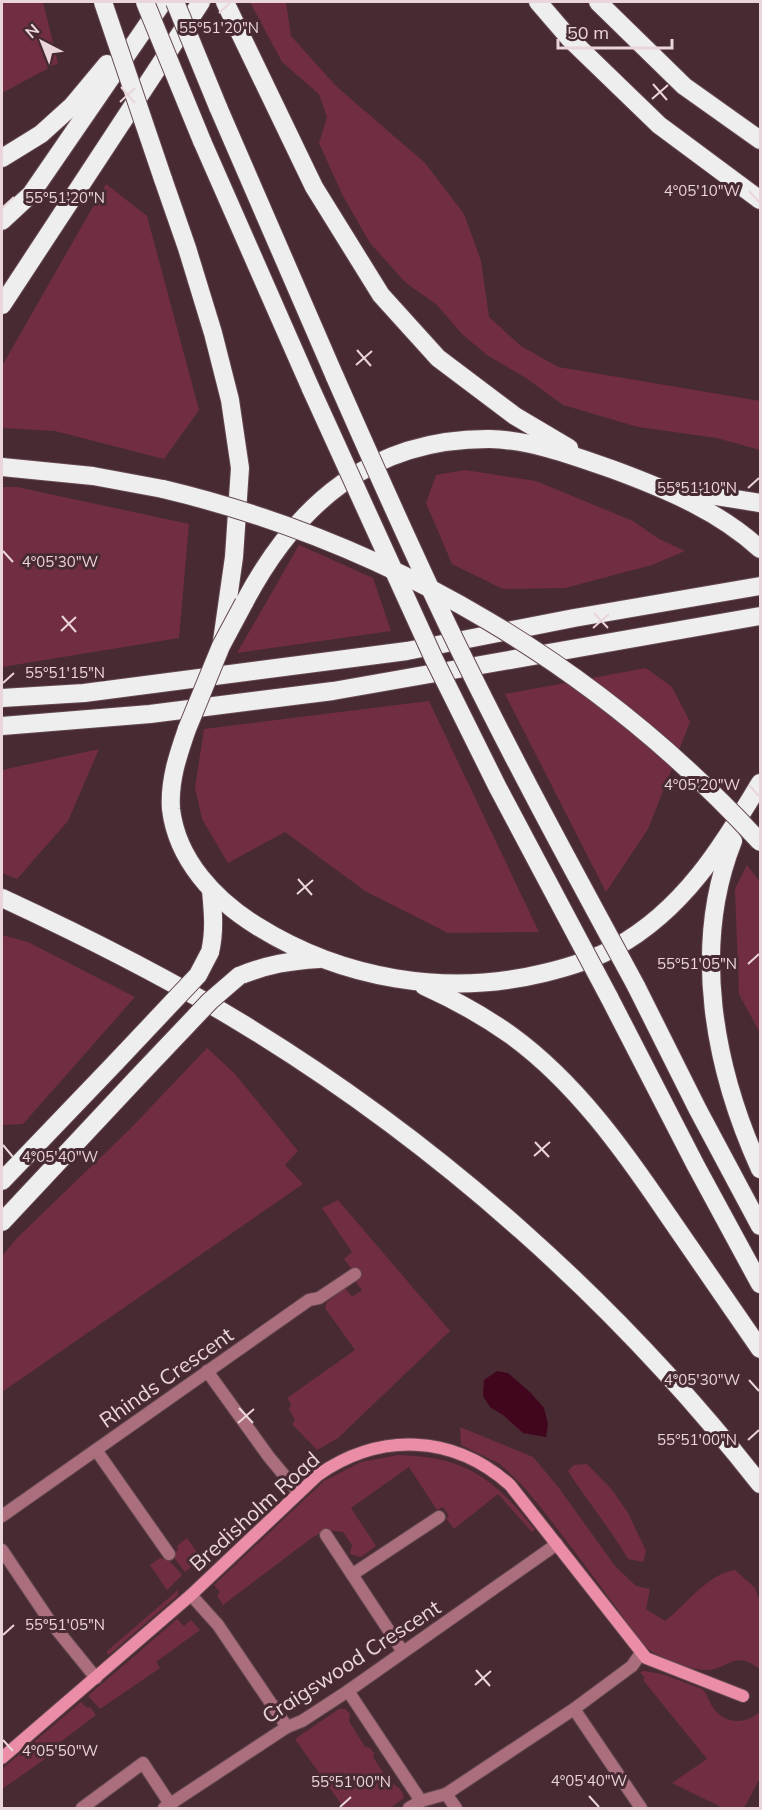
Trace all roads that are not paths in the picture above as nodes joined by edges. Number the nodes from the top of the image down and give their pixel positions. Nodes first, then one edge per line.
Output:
1 (103, 2) edge
2 (145, 2) edge
3 (158, 2) edge
4 (163, 2) edge
5 (174, 2) edge
6 (201, 2) edge
7 (225, 2) edge
8 (538, 2) edge
9 (598, 2) edge
10 (760, 140) edge
11 (2, 158) edge
12 (760, 200) edge
13 (2, 221) edge
14 (2, 305) edge
15 (593, 462) junction
16 (2, 467) edge
17 (658, 486) junction
18 (760, 503) edge
19 (756, 544) edge
20 (760, 586) edge
21 (236, 600) junction
22 (760, 616) edge
23 (2, 698) edge
24 (2, 726) edge
25 (760, 783) edge
26 (748, 803) junction
27 (760, 842) edge
28 (211, 890) junction
29 (2, 898) edge
30 (321, 959) junction
31 (411, 980) junction
32 (760, 1169) edge
33 (2, 1181) edge
34 (2, 1222) edge
35 (760, 1226) edge
36 (355, 1274) dead end
37 (760, 1284) edge
38 (760, 1349) edge
39 (207, 1371) junction
40 (96, 1450) junction
41 (760, 1484) edge
42 (298, 1492) junction
43 (2, 1516) edge
44 (439, 1517) dead end
45 (326, 1534) dead end
46 (557, 1544) junction
47 (2, 1550) edge
48 (169, 1554) dead end
49 (353, 1574) junction
50 (191, 1595) junction
51 (403, 1652) junction
52 (641, 1653) junction
53 (96, 1678) junction
54 (348, 1691) junction
55 (743, 1696) dead end
56 (574, 1709) junction
57 (286, 1727) junction
58 (2, 1758) edge
59 (446, 1794) junction
60 (421, 1801) junction
61 (167, 1806) edge
62 (82, 1809) edge
63 (409, 1809) edge
64 (456, 1809) edge
65 (641, 1809) edge

1 - 21 highway, bridge
2 - 37 highway, bridge
3 - 11 highway
4 - 13 highway
5 - 35 highway, bridge
6 - 14 highway
7 - 15 highway
8 - 12 highway
9 - 10 highway
15 - 17 highway
15 - 21 highway
16 - 27 highway, bridge
17 - 18 highway
17 - 19 highway
20 - 23 highway
21 - 28 highway, bridge
22 - 24 highway
25 - 26 highway
26 - 31 highway
26 - 32 highway
28 - 30 highway
28 - 33 highway, bridge
29 - 41 highway
30 - 31 highway
30 - 34 highway, bridge
31 - 38 highway
36 - 39 street, Rhinds Crescent
39 - 40 street, Rhinds Crescent
39 - 42 street
40 - 43 street, Rhinds Crescent
40 - 48 street
42 - 46 street, Bredisholm Road
42 - 50 street, Bredisholm Road
44 - 49 street
45 - 49 street
46 - 51 street, Craigswood Crescent
46 - 52 street, Bredisholm Road
47 - 53 street
49 - 51 street
50 - 53 street, Bredisholm Road
50 - 57 street
51 - 54 street, Craigswood Crescent
52 - 55 street, Bredisholm Road
52 - 56 street
53 - 58 street, Bredisholm Road
54 - 57 street, Craigswood Crescent
54 - 60 street
56 - 59 street
56 - 65 street
57 - 61 street, Craigswood Crescent
59 - 60 street
59 - 64 street
60 - 63 street
61 - 62 street

